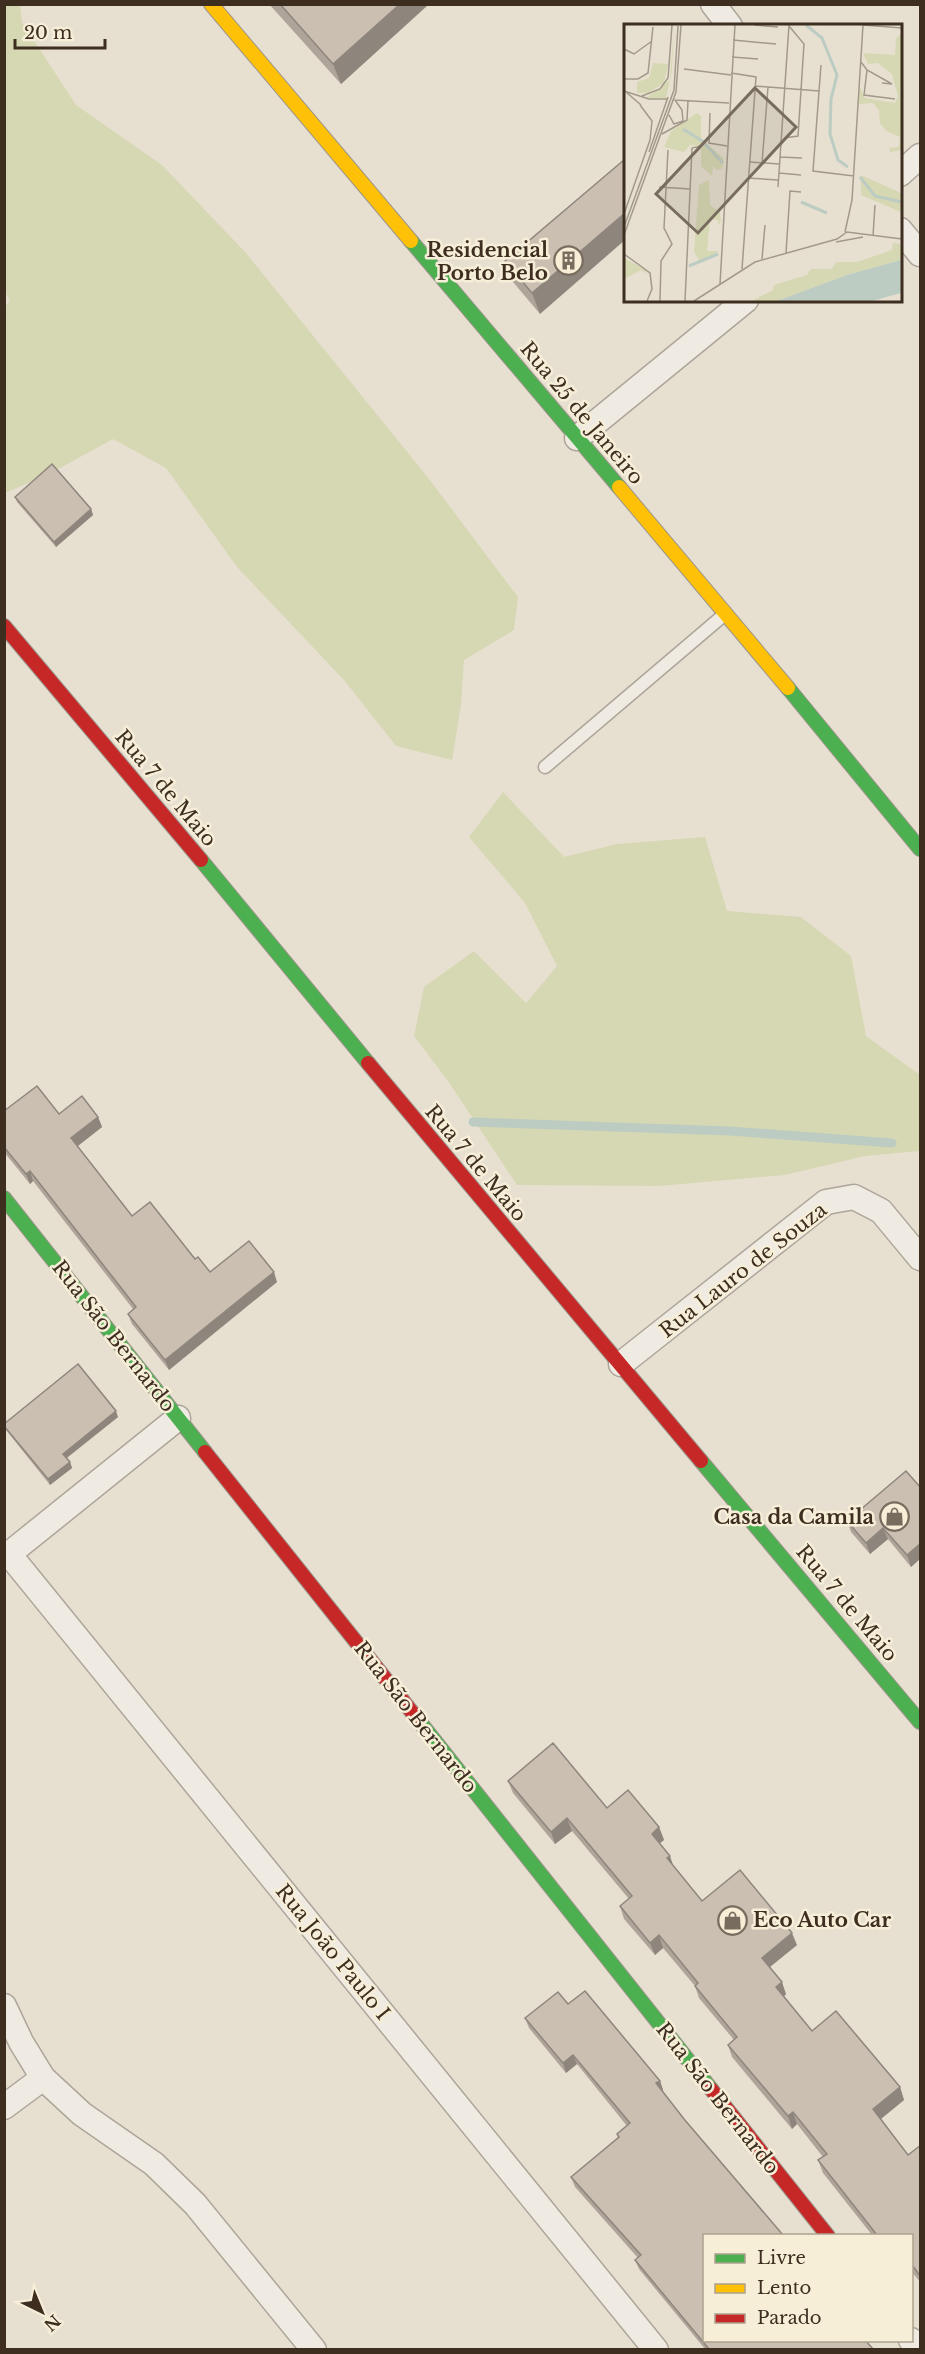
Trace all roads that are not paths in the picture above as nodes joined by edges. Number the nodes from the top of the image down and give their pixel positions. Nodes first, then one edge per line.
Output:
1 (211, 4) edge
2 (713, 4) edge
3 (728, 24) edge
4 (921, 156) edge
5 (901, 173) edge
6 (901, 231) edge
7 (921, 254) edge
8 (744, 302) edge
9 (577, 438) junction
10 (726, 613) junction
11 (4, 626) edge
12 (545, 767) dead end
13 (921, 849) edge
14 (7, 1206) edge
15 (921, 1258) edge
16 (621, 1364) junction
17 (178, 1418) junction
18 (7, 1556) edge
19 (921, 1722) edge
20 (4, 2006) edge
21 (43, 2078) junction
22 (4, 2107) edge
23 (827, 2234) edge
24 (314, 2349) edge
25 (656, 2349) edge

1 - 9 street, Rua 25 de Janeiro
2 - 3 street
4 - 5 street
6 - 7 street
8 - 9 street
9 - 10 street, Rua 25 de Janeiro
10 - 12 lane
10 - 13 street, Rua 25 de Janeiro
11 - 16 street, Rua 7 de Maio
14 - 17 street, Rua São Bernardo
15 - 16 street, Rua Lauro de Souza
16 - 19 street, Rua 7 de Maio
17 - 18 street
17 - 23 street, Rua São Bernardo
18 - 25 street, Rua João Paulo I
20 - 21 street
21 - 22 street
21 - 24 street

